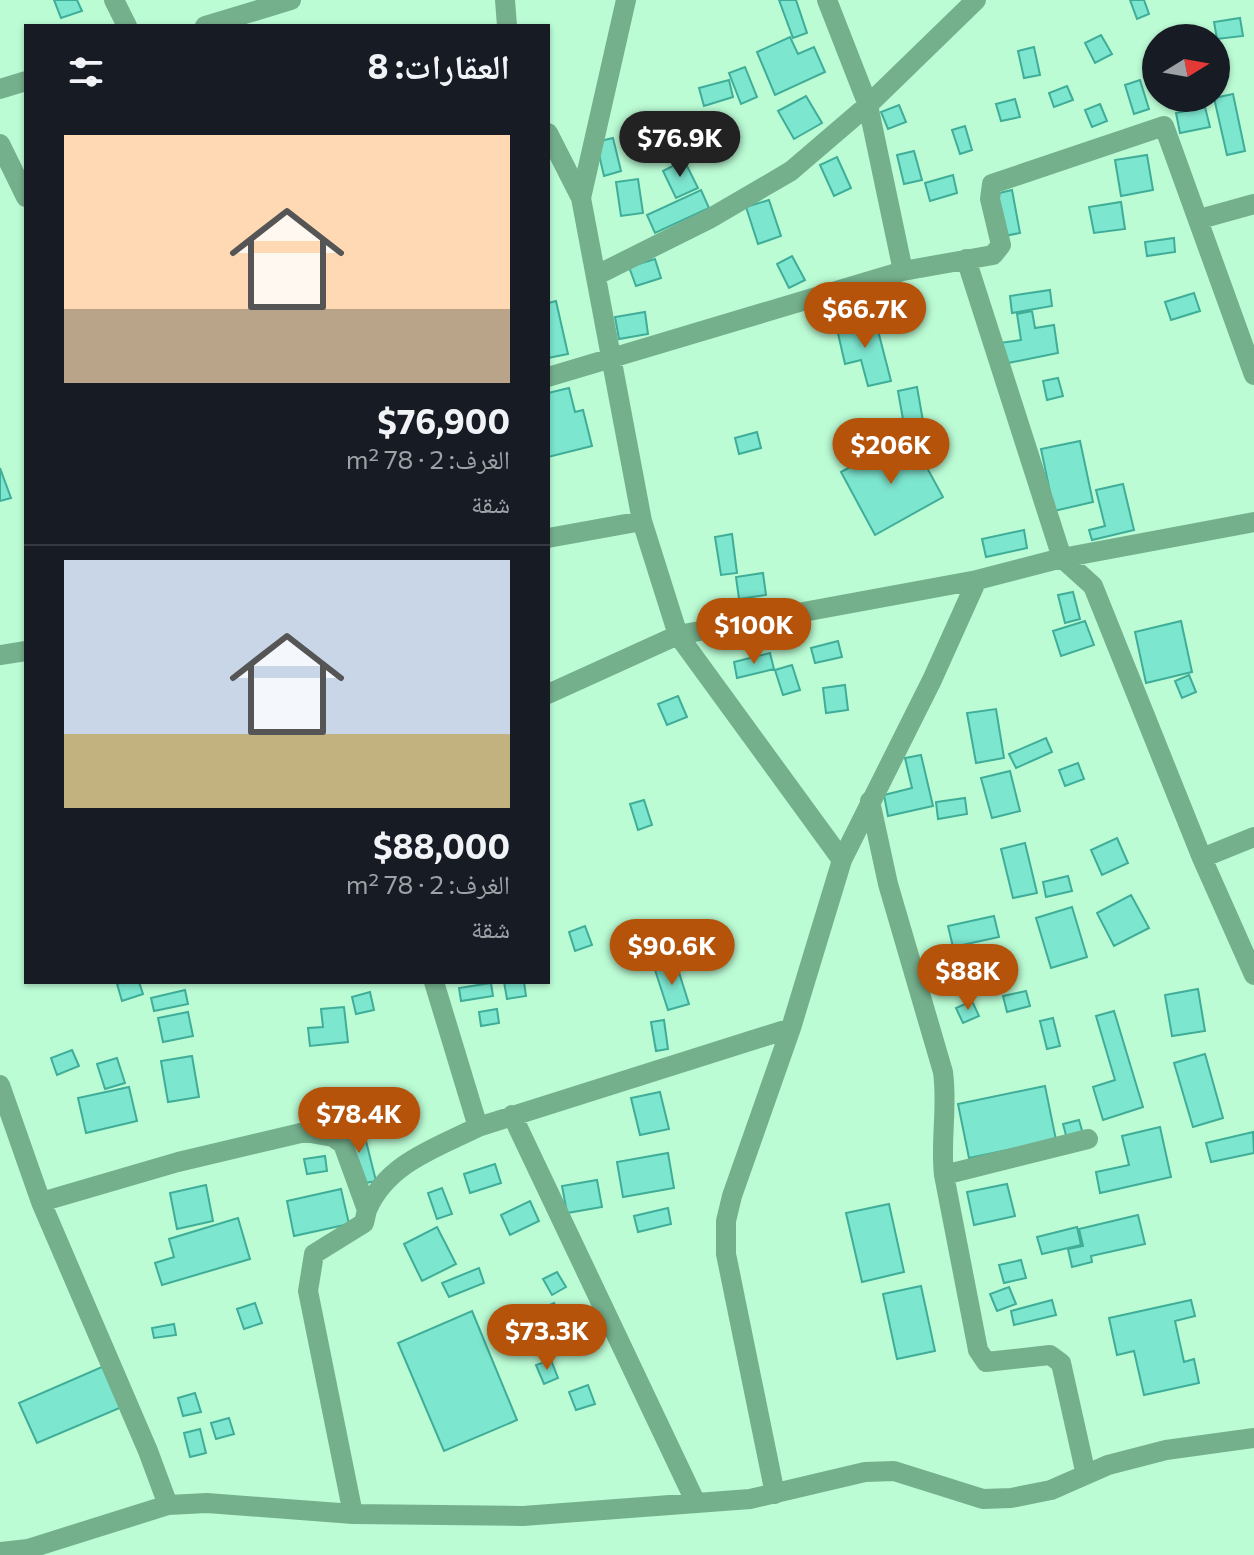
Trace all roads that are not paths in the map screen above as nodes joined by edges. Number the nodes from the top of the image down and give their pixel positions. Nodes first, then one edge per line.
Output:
1 (114, 0) edge
2 (291, 0) edge
3 (505, 0) edge
4 (626, 0) edge
5 (827, 0) edge
6 (976, 0) edge
7 (126, 24) edge
8 (212, 24) edge
9 (507, 24) edge
10 (24, 82) edge
11 (0, 89) edge
12 (868, 105) junction
13 (550, 137) edge
14 (0, 144) edge
15 (24, 193) edge
16 (581, 198) junction
17 (1254, 204) edge
18 (1200, 219) junction
19 (966, 259) junction
20 (903, 271) junction
21 (597, 275) junction
22 (610, 358) junction
23 (1254, 375) edge
24 (550, 376) edge
25 (642, 521) junction
26 (1254, 522) edge
27 (550, 538) edge
28 (1062, 558) junction
29 (977, 580) junction
30 (678, 635) junction
31 (24, 651) edge
32 (0, 655) edge
33 (550, 693) edge
34 (870, 801) junction
35 (1254, 837) edge
36 (1202, 858) junction
37 (842, 860) junction
38 (1254, 975) edge
39 (435, 984) edge
40 (791, 1028) junction
41 (0, 1085) edge
42 (512, 1115) junction
43 (478, 1127) junction
44 (1088, 1139) dead end
45 (944, 1175) junction
46 (41, 1202) junction
47 (367, 1210) junction
48 (1254, 1438) edge
49 (1086, 1475) junction
50 (775, 1494) junction
51 (696, 1503) junction
52 (168, 1505) junction
53 (353, 1514) junction
54 (0, 1552) edge

1 - 7 street
2 - 8 street
3 - 9 street
4 - 16 street
5 - 12 street
6 - 12 street
10 - 11 street
12 - 20 street
12 - 21 street
13 - 16 street
14 - 15 street
16 - 21 street
17 - 18 street
18 - 19 street
18 - 23 street
19 - 20 street
19 - 28 street
20 - 22 street
21 - 22 street
22 - 24 street
22 - 25 street
25 - 27 street
25 - 30 street
26 - 28 street
28 - 29 street
28 - 36 street
29 - 30 street
29 - 34 street
30 - 33 street
30 - 37 street
31 - 32 street
34 - 37 street
34 - 45 street
35 - 36 street
36 - 38 street
37 - 40 street
39 - 43 street
40 - 42 street
40 - 50 street
41 - 46 street
42 - 43 street
42 - 51 street
43 - 47 street
44 - 45 street
45 - 49 street
46 - 47 street
46 - 52 street
47 - 53 street
48 - 49 street
49 - 50 street
50 - 51 street
51 - 53 street
52 - 53 street
52 - 54 street

